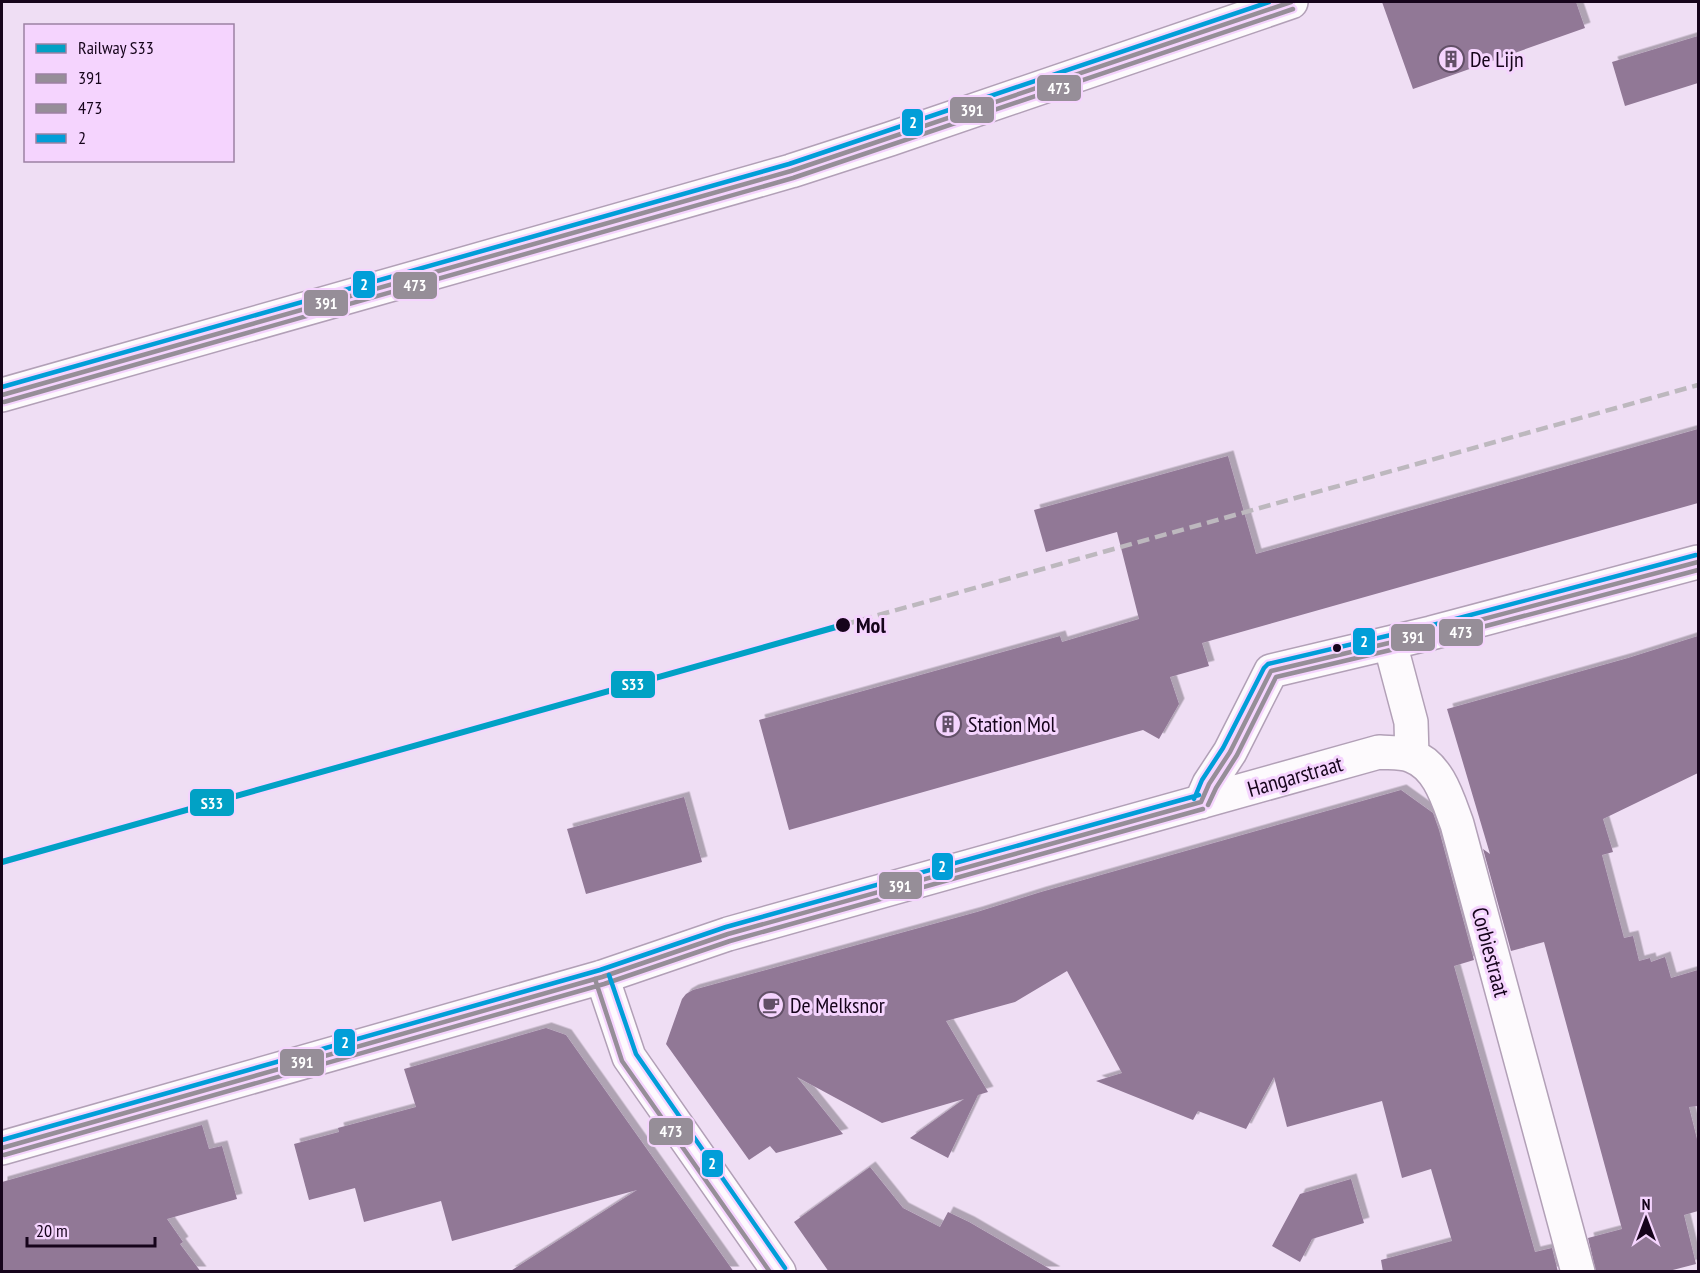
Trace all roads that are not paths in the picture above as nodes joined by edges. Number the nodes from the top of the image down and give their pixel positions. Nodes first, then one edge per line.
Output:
1 (1291, 2) edge
2 (2, 395) edge
3 (1698, 562) edge
4 (1390, 643) junction
5 (1413, 756) junction
6 (1201, 802) junction
7 (602, 977) junction
8 (2, 1148) edge
9 (780, 1272) edge
10 (1578, 1272) edge

1 - 2 street
3 - 4 street
4 - 5 street
4 - 6 street
5 - 6 street, Hangarstraat
5 - 10 street, Corbiestraat
6 - 7 street, Hangarstraat
7 - 8 street, Hangarstraat
7 - 9 street

